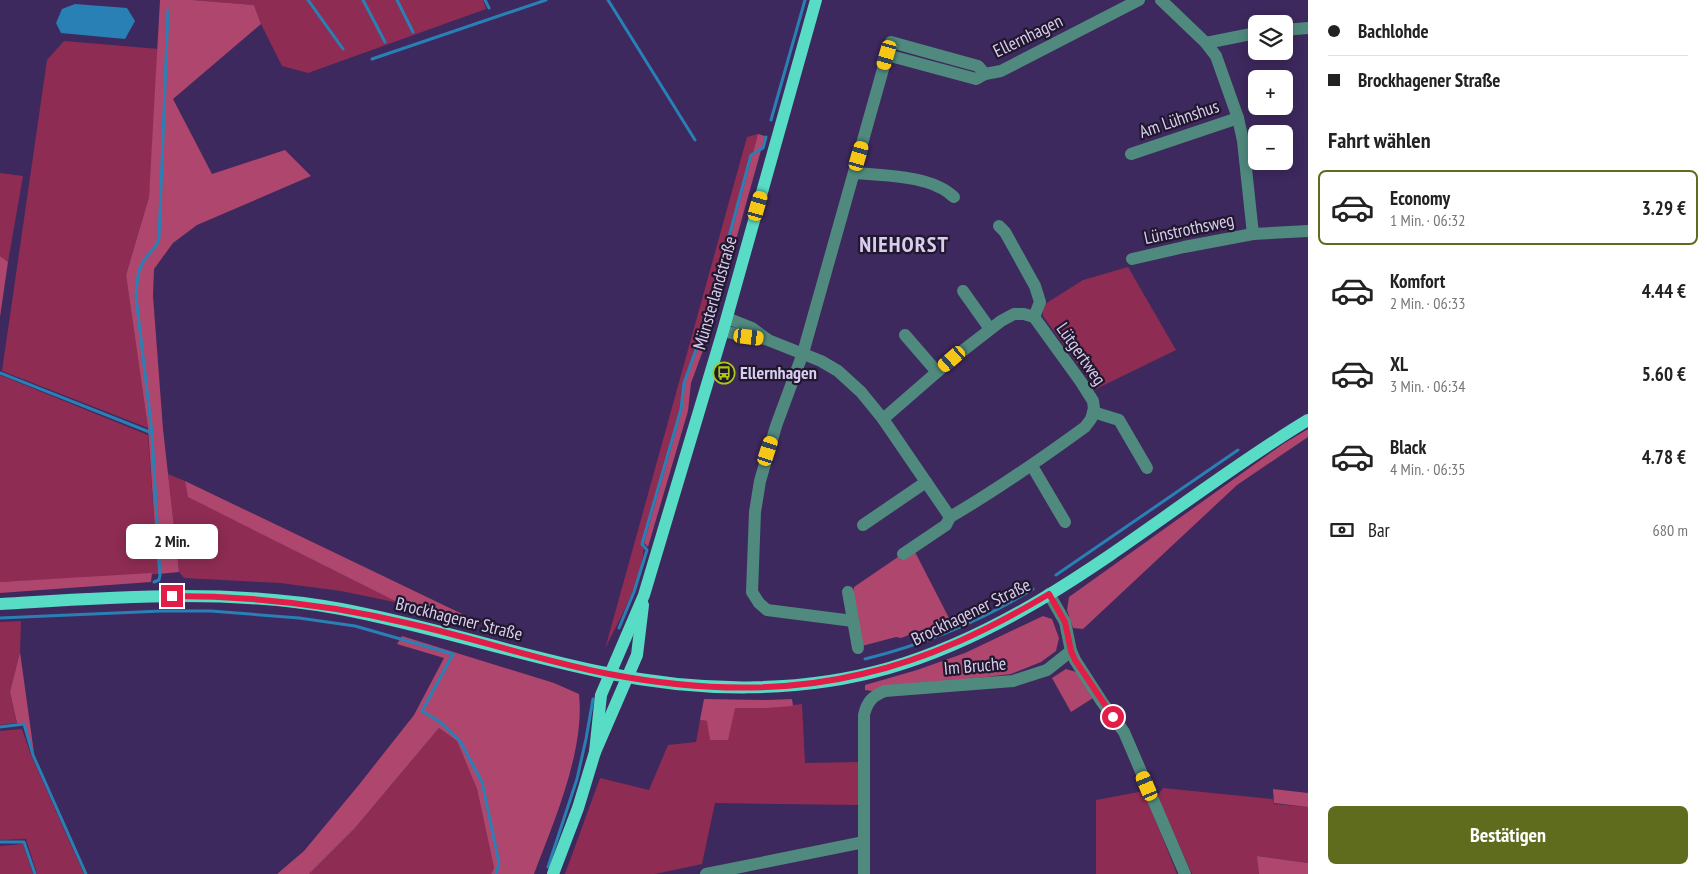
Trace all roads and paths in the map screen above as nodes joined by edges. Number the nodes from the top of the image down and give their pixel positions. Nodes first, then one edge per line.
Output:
1 (816, 0) edge
2 (1139, 0) edge
3 (1161, 0) edge
4 (1308, 28) edge
5 (1293, 29) edge
6 (1248, 35) edge
7 (1206, 43) junction
8 (1238, 118) junction
9 (1131, 154) dead end
10 (854, 172) junction
11 (954, 197) dead end
12 (999, 226) dead end
13 (1308, 231) edge
14 (1253, 234) junction
15 (1132, 259) dead end
16 (963, 291) dead end
17 (1034, 317) junction
18 (727, 318) junction
19 (990, 329) junction
20 (723, 331) junction
21 (905, 335) dead end
22 (768, 340) junction
23 (803, 353) junction
24 (937, 372) junction
25 (1093, 412) junction
26 (884, 419) junction
27 (1308, 420) edge
28 (1032, 466) junction
29 (1147, 468) dead end
30 (926, 482) junction
31 (950, 517) junction
32 (1065, 522) dead end
33 (862, 525) dead end
34 (904, 554) dead end
35 (848, 592) dead end
36 (1049, 594) junction
37 (644, 595) junction
38 (0, 604) edge
39 (853, 620) junction
40 (858, 648) dead end
41 (1071, 651) junction
42 (610, 674) junction
43 (629, 677) junction
44 (595, 752) junction
45 (864, 842) junction
46 (553, 874) edge
47 (706, 874) edge
48 (864, 874) edge
49 (1185, 874) edge

1 - 18 main road, Münsterlandstraße
2 - 10 street, Ellernhagen
3 - 7 street, Lünstrothsweg
4 - 5 street
6 - 7 street
7 - 8 street, Lünstrothsweg
8 - 9 street, Am Lühnshus
8 - 14 street, Lünstrothsweg
10 - 11 street
10 - 23 street, Ellernhagen
12 - 17 street, Lütgertweg
13 - 14 street, Lünstrothsweg
14 - 15 street, Lünstrothsweg
16 - 19 street
17 - 19 street, Lütgertweg
17 - 25 street, Lütgertweg
18 - 20 main road, Münsterlandstraße
18 - 22 street
19 - 24 street, Lütgertweg
20 - 22 street
20 - 37 main road, Münsterlandstraße
21 - 24 street
22 - 23 street
23 - 26 street
23 - 39 street, Ellernhagen
24 - 26 street, Lütgertweg
25 - 28 street, Lütgertweg
25 - 29 street, Lütgertweg
26 - 30 street
27 - 36 main road, Brockhagener Straße
28 - 31 street, Lütgertweg
28 - 32 street
30 - 31 street
30 - 33 street
31 - 34 street, Lütgertweg
35 - 39 street
36 - 41 street
36 - 43 main road, Brockhagener Straße
37 - 42 main road, Münsterlandstraße
37 - 43 main road, Münsterlandstraße
38 - 42 main road, Brockhagener Straße
39 - 40 street
41 - 45 street, Im Bruche
41 - 49 street
42 - 43 main road, Brockhagener Straße
42 - 44 main road, Münsterlandstraße
43 - 44 main road, Münsterlandstraße
44 - 46 main road
45 - 47 street
45 - 48 street, Im Bruche

